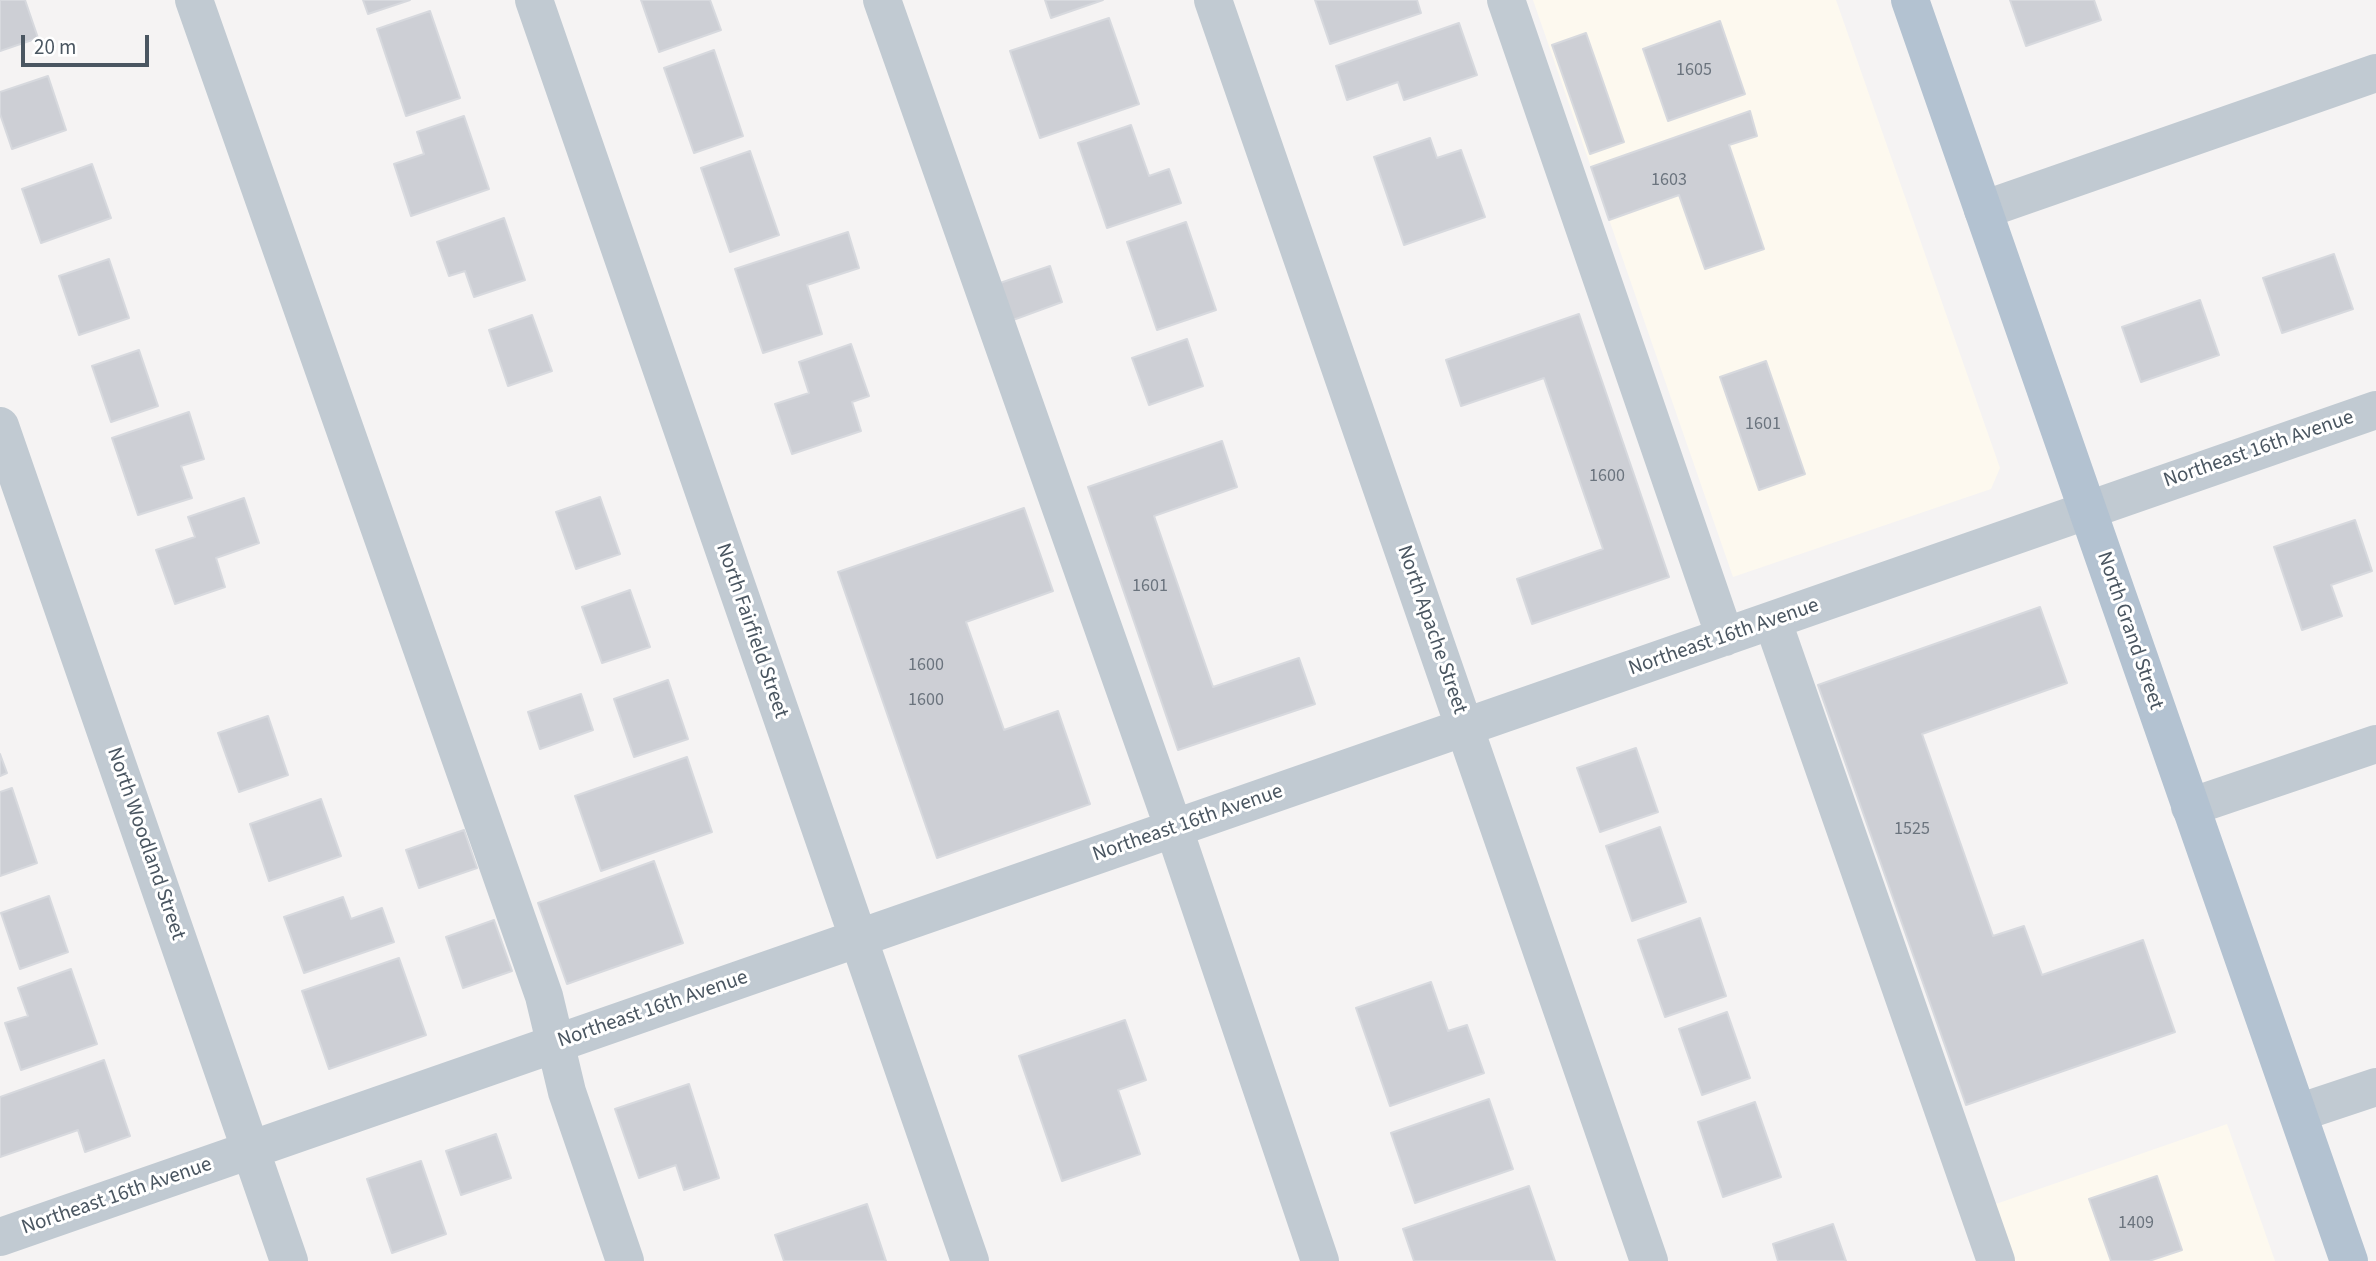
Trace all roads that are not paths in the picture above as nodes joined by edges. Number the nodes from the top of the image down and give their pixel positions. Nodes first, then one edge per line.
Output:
1 (194, 0) edge
2 (534, 0) edge
3 (881, 0) edge
4 (1213, 0) edge
5 (1506, 0) edge
6 (1910, 0) edge
7 (2376, 73) edge
8 (1983, 210) junction
9 (2376, 410) edge
10 (0, 426) edge
11 (2087, 510) junction
12 (1773, 622) junction
13 (1725, 637) junction
14 (1465, 727) junction
15 (2376, 744) edge
16 (2190, 807) junction
17 (1174, 828) junction
18 (858, 939) junction
19 (555, 1045) junction
20 (2376, 1087) edge
21 (2298, 1113) junction
22 (251, 1151) junction
23 (0, 1237) edge
24 (289, 1261) edge
25 (625, 1261) edge
26 (970, 1261) edge
27 (1320, 1261) edge
28 (1649, 1261) edge
29 (1996, 1261) edge
30 (2350, 1261) edge

1 - 19 street
2 - 18 street, North Fairfield Street
3 - 17 street
4 - 14 street, North Apache Street
5 - 13 street
6 - 8 main road, North Grand Street
7 - 8 street
8 - 11 main road, North Grand Street
9 - 11 street, Northeast 16th Avenue
10 - 22 street, North Woodland Street
11 - 12 street, Northeast 16th Avenue
11 - 16 main road, North Grand Street
12 - 13 street, Northeast 16th Avenue
12 - 29 street
13 - 14 street, Northeast 16th Avenue
14 - 17 street, Northeast 16th Avenue
14 - 28 street, North Apache Street
15 - 16 street
16 - 21 main road, North Grand Street
17 - 18 street, Northeast 16th Avenue
17 - 27 street
18 - 19 street, Northeast 16th Avenue
18 - 26 street, North Fairfield Street
19 - 22 street, Northeast 16th Avenue
19 - 25 street
20 - 21 street
21 - 30 main road, North Grand Street
22 - 23 street, Northeast 16th Avenue
22 - 24 street, North Woodland Street

